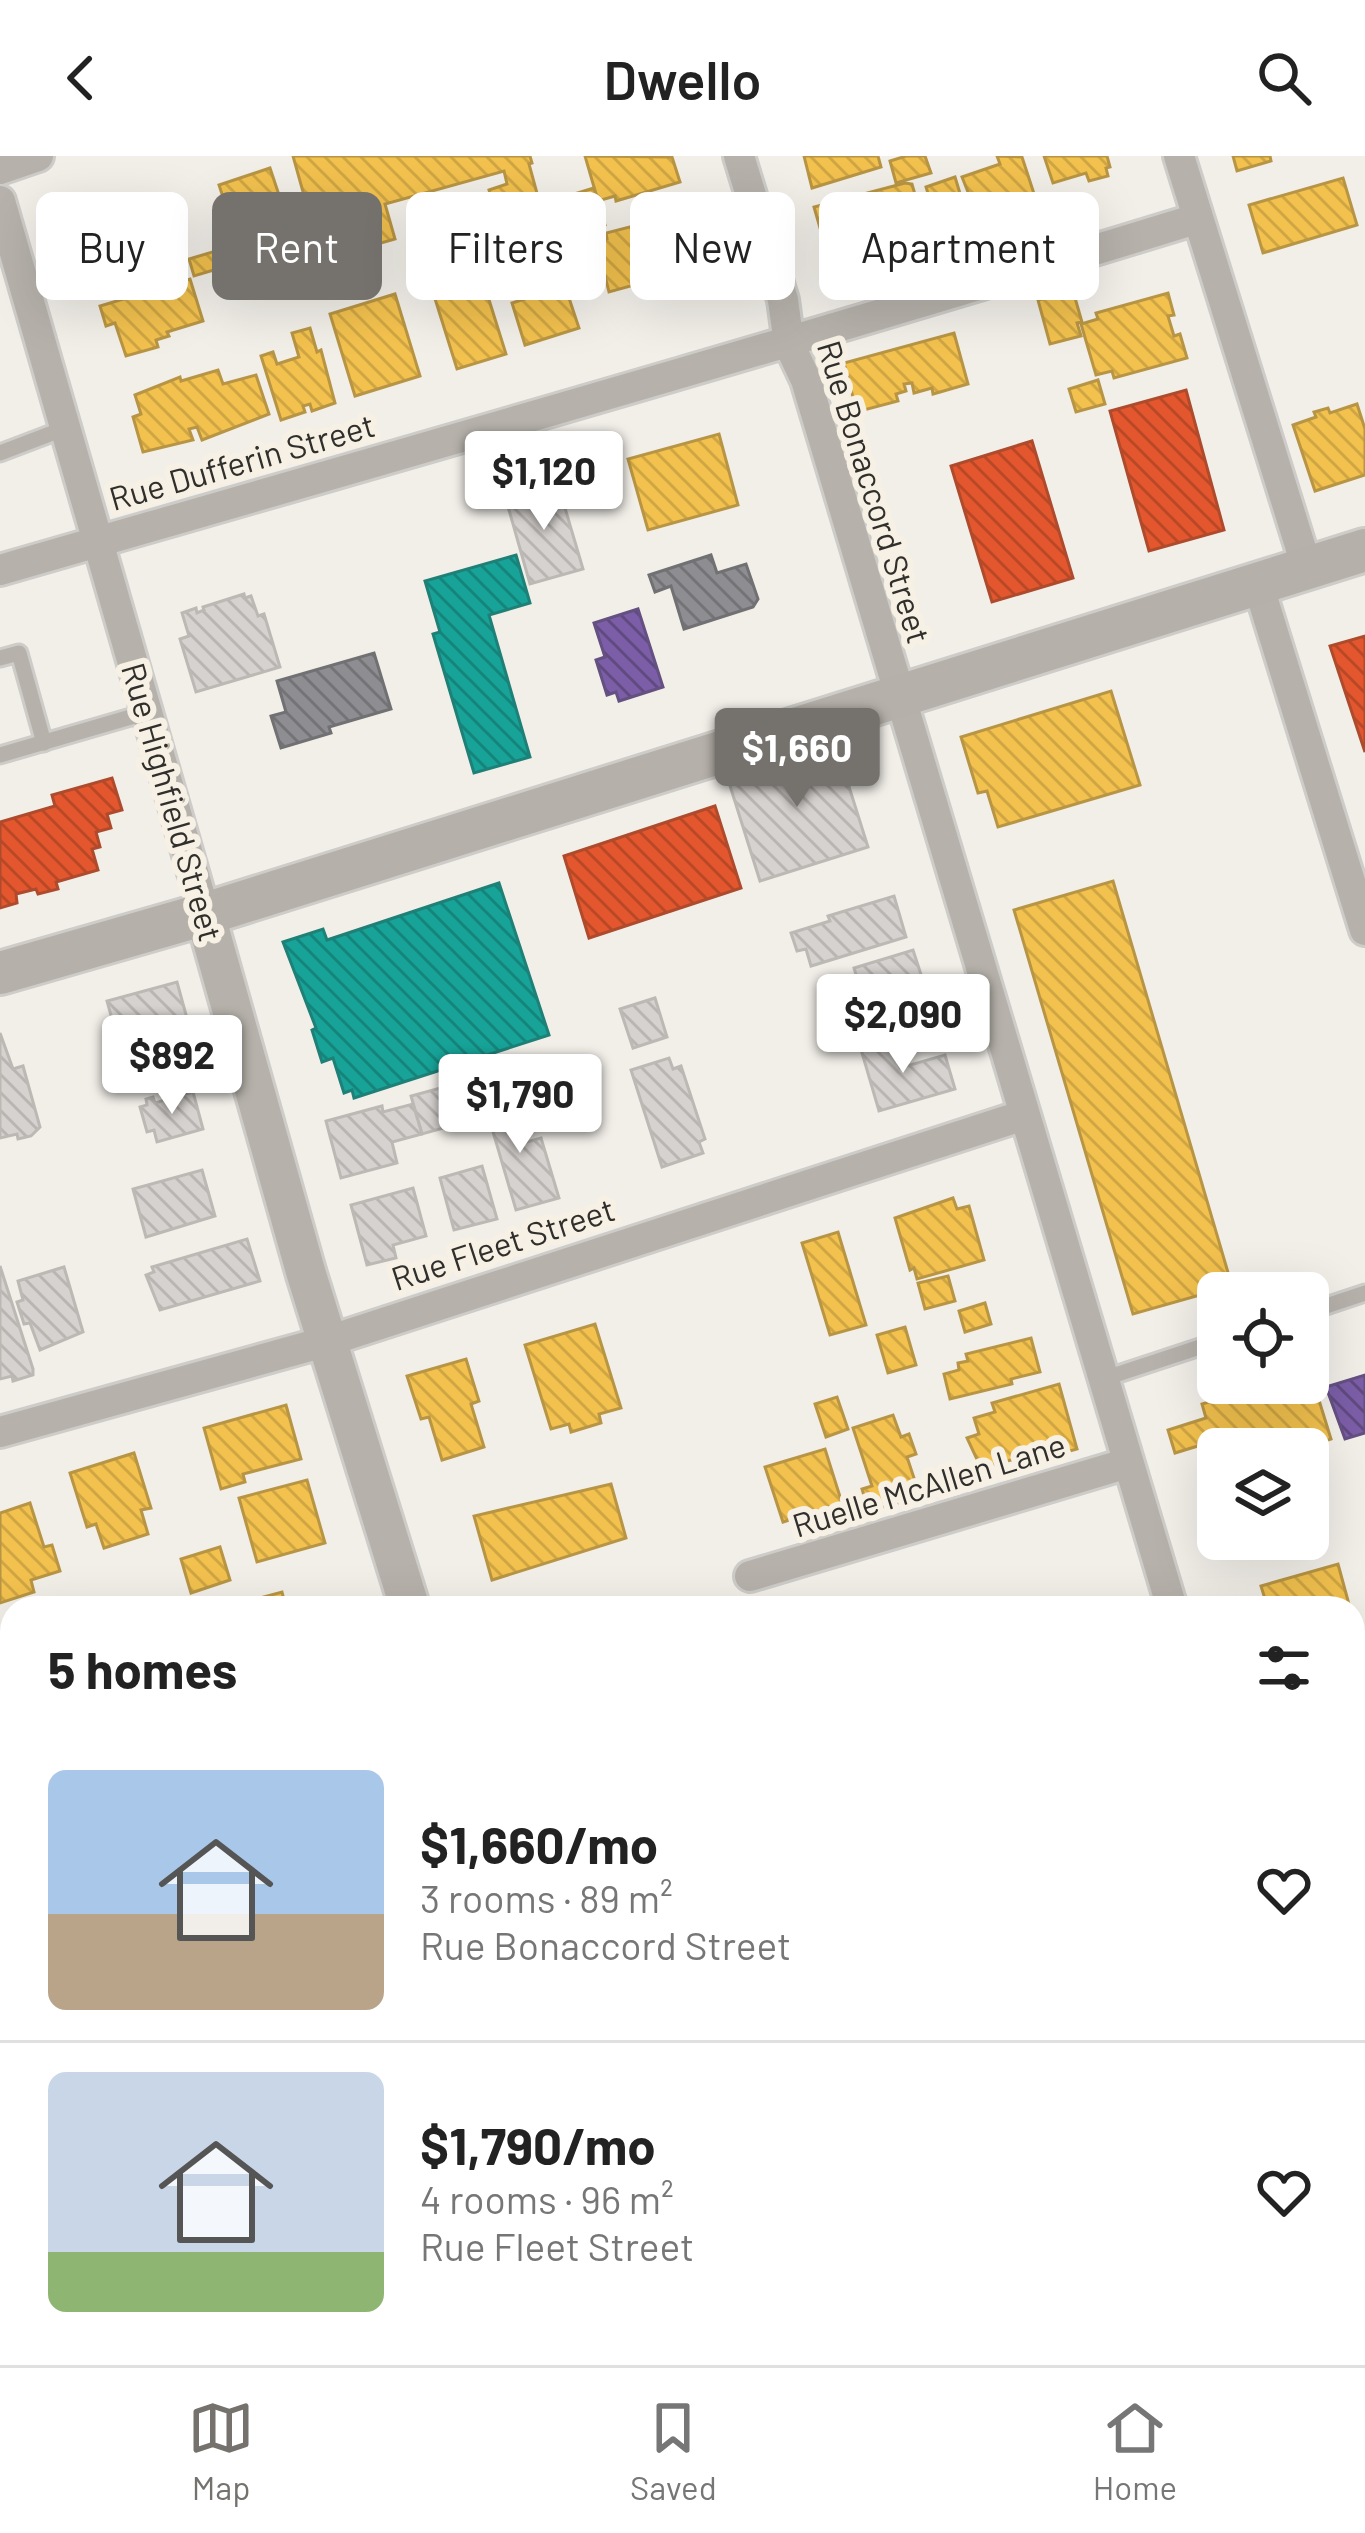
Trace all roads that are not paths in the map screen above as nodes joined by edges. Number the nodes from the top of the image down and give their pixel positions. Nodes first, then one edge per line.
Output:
1 (38, 156) edge
2 (739, 156) edge
3 (1179, 156) edge
4 (0, 170) edge
5 (0, 201) edge
6 (1196, 219) junction
7 (789, 344) junction
8 (63, 429) junction
9 (0, 453) edge
10 (95, 542) junction
11 (1365, 550) edge
12 (1307, 568) junction
13 (0, 570) edge
14 (1258, 584) junction
15 (0, 658) edge
16 (899, 696) junction
17 (148, 712) junction
18 (44, 743) junction
19 (0, 755) edge
20 (205, 914) junction
21 (1365, 930) edge
22 (0, 973) edge
23 (1024, 1115) junction
24 (1365, 1293) edge
25 (1329, 1305) edge
26 (328, 1341) junction
27 (1197, 1348) edge
28 (1103, 1378) junction
29 (0, 1432) edge
30 (1128, 1462) junction
31 (750, 1576) dead end
32 (406, 1596) edge
33 (1168, 1596) edge

1 - 4 street
2 - 7 street, Rue Bonaccord Street
3 - 6 street
5 - 8 street, Rue Highfield Street
6 - 7 street, Rue Dufferin Street
6 - 12 street
7 - 10 street, Rue Dufferin Street
7 - 16 street, Rue Bonaccord Street
8 - 9 lane
8 - 10 street, Rue Highfield Street
10 - 13 street, Rue Dufferin Street
10 - 17 street, Rue Highfield Street
11 - 12 main road
12 - 14 main road
14 - 16 main road
14 - 21 street
15 - 18 lane
16 - 20 main road
16 - 23 street, Rue Bonaccord Street
17 - 18 lane
17 - 20 street, Rue Highfield Street
18 - 19 lane
20 - 22 main road
20 - 26 street, Rue Highfield Street
23 - 26 street, Rue Fleet Street
23 - 28 street, Rue Bonaccord Street
24 - 25 lane
26 - 29 street, Rue Fleet Street
26 - 32 street, Rue Highfield Street
27 - 28 lane
28 - 30 street, Rue Bonaccord Street
30 - 31 street, Ruelle McAllen Lane
30 - 33 street, Rue Bonaccord Street

